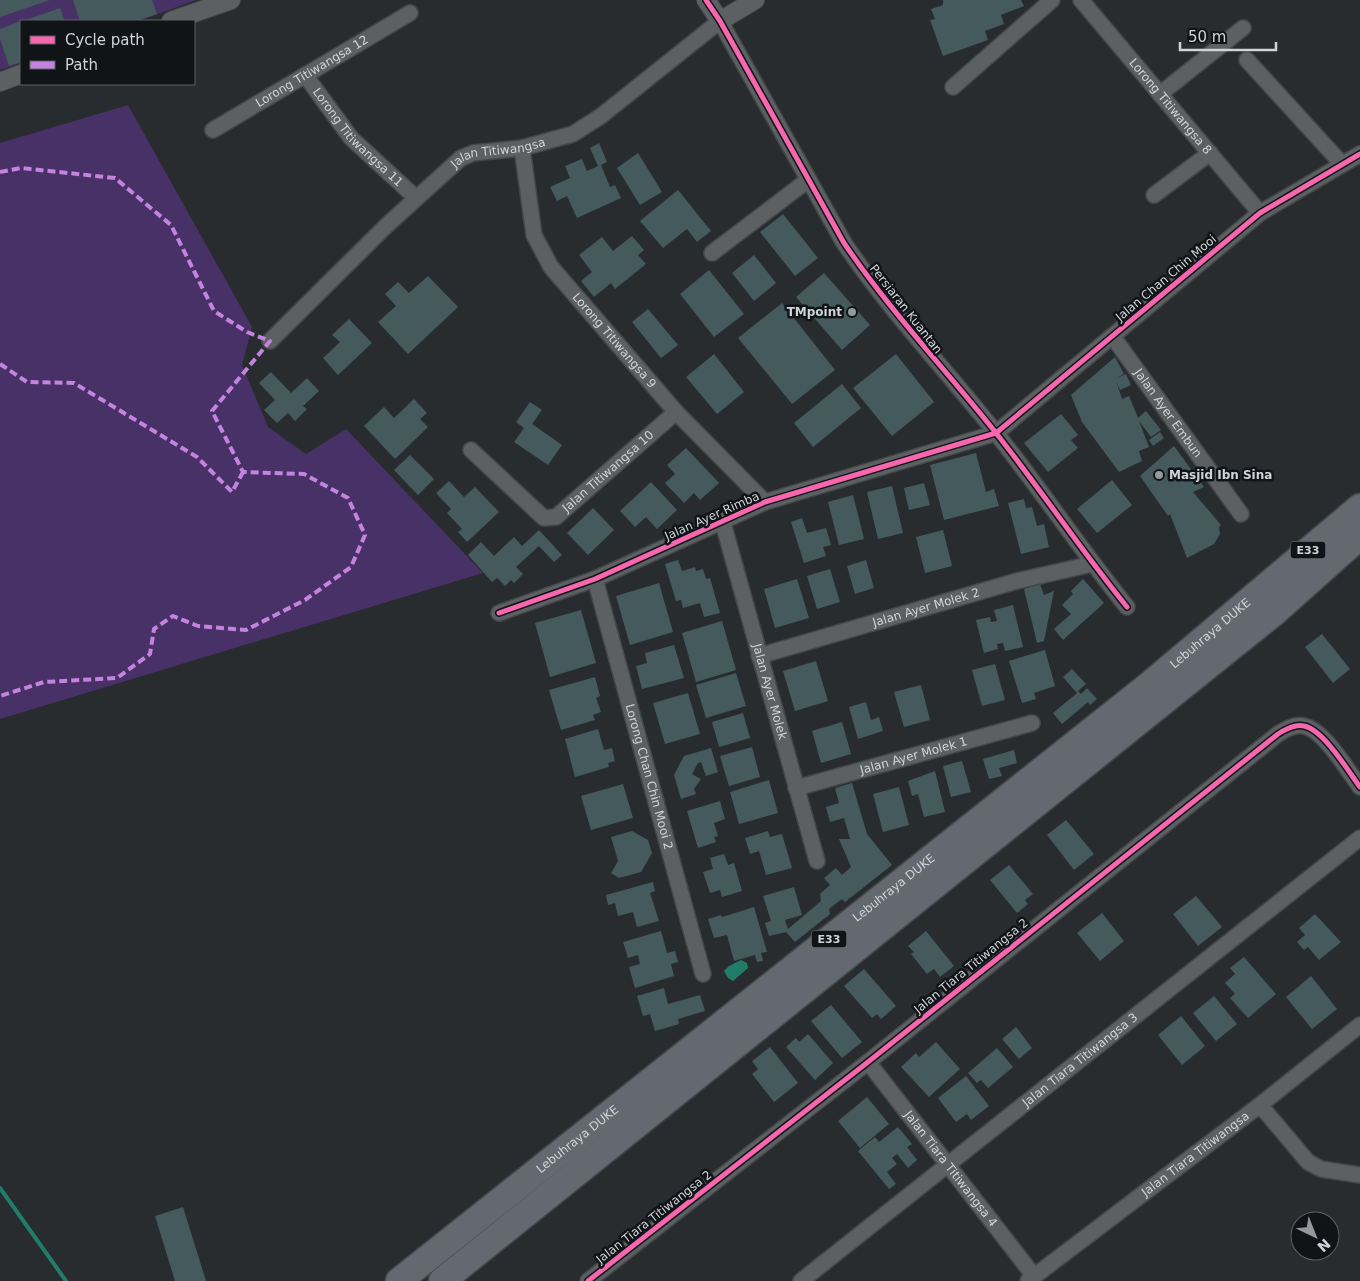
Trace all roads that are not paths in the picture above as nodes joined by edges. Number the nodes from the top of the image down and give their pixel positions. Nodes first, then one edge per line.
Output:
1 (231, 0) edge
2 (706, 0) edge
3 (754, 0) edge
4 (1052, 0) edge
5 (1081, 0) edge
6 (410, 13) dead end
7 (174, 20) edge
8 (720, 21) junction
9 (1243, 28) dead end
10 (1246, 60) dead end
11 (20, 74) edge
12 (305, 75) junction
13 (0, 82) edge
14 (953, 87) dead end
15 (1160, 94) junction
16 (213, 130) dead end
17 (522, 148) junction
18 (1210, 153) junction
19 (1360, 154) edge
20 (1342, 164) junction
21 (808, 180) junction
22 (1154, 195) dead end
23 (416, 198) junction
24 (1260, 213) junction
25 (712, 254) dead end
26 (1113, 337) junction
27 (270, 342) dead end
28 (676, 412) junction
29 (996, 433) junction
30 (471, 450) dead end
31 (764, 502) junction
32 (1360, 507) edge
33 (1241, 514) dead end
34 (723, 523) junction
35 (1360, 536) edge
36 (1360, 554) edge
37 (1092, 564) junction
38 (595, 579) junction
39 (1127, 607) dead end
40 (1275, 612) junction
41 (499, 613) dead end
42 (759, 656) junction
43 (1032, 723) dead end
44 (1360, 787) edge
45 (796, 788) junction
46 (1360, 838) edge
47 (817, 861) dead end
48 (703, 974) dead end
49 (1360, 1025) edge
50 (868, 1062) junction
51 (1260, 1105) junction
52 (949, 1165) junction
53 (1360, 1174) edge
54 (1031, 1279) edge
55 (399, 1281) edge
56 (442, 1281) edge
57 (588, 1281) edge
58 (800, 1281) edge

1 - 7 street
2 - 8 street, Persiaran Kuantan
3 - 8 street, Jalan Titiwangsa
4 - 14 street
5 - 15 street, Lorong Titiwangsa 8
6 - 12 street, Lorong Titiwangsa 12
8 - 17 street, Jalan Titiwangsa
8 - 21 street, Persiaran Kuantan
9 - 15 street
10 - 20 street
11 - 13 street
12 - 16 street, Lorong Titiwangsa 12
12 - 23 street, Lorong Titiwangsa 11
15 - 18 street, Lorong Titiwangsa 8
17 - 23 street, Jalan Titiwangsa
17 - 28 street, Lorong Titiwangsa 9
18 - 22 street
18 - 24 street, Lorong Titiwangsa 8
19 - 20 street, Jalan Chan Chin Mooi
20 - 24 street, Jalan Chan Chin Mooi
21 - 25 street
21 - 29 street, Persiaran Kuantan
23 - 27 street, Jalan Titiwangsa
24 - 26 street, Jalan Chan Chin Mooi
26 - 29 street, Jalan Chan Chin Mooi
26 - 33 street, Jalan Ayer Embun
28 - 30 street, Jalan Titiwangsa 10
28 - 31 street, Lorong Titiwangsa 9
29 - 31 street, Jalan Ayer Rimba
29 - 37 street, Persiaran Kuantan
31 - 34 street, Jalan Ayer Rimba
32 - 55 highway, Lebuhraya DUKE / E33
34 - 38 street, Jalan Ayer Rimba
34 - 42 street, Jalan Ayer Molek
35 - 40 highway, Lebuhraya DUKE / E33
36 - 40 highway
37 - 39 street, Persiaran Kuantan
37 - 42 street, Jalan Ayer Molek 2
38 - 41 street, Jalan Ayer Rimba
38 - 48 street, Lorong Chan Chin Mooi 2
40 - 56 highway, Lebuhraya DUKE / E33
42 - 45 street, Jalan Ayer Molek
43 - 45 street, Jalan Ayer Molek 1
44 - 50 street, Jalan Tiara Titiwangsa 2
45 - 47 street, Jalan Ayer Molek
46 - 52 street, Jalan Tiara Titiwangsa 3
49 - 51 street, Jalan Tiara Titiwangsa
50 - 52 street, Jalan Tiara Titiwangsa 4
50 - 57 street, Jalan Tiara Titiwangsa 2
51 - 53 street
51 - 54 street, Jalan Tiara Titiwangsa
52 - 54 street, Jalan Tiara Titiwangsa 4
52 - 58 street, Jalan Tiara Titiwangsa 3

